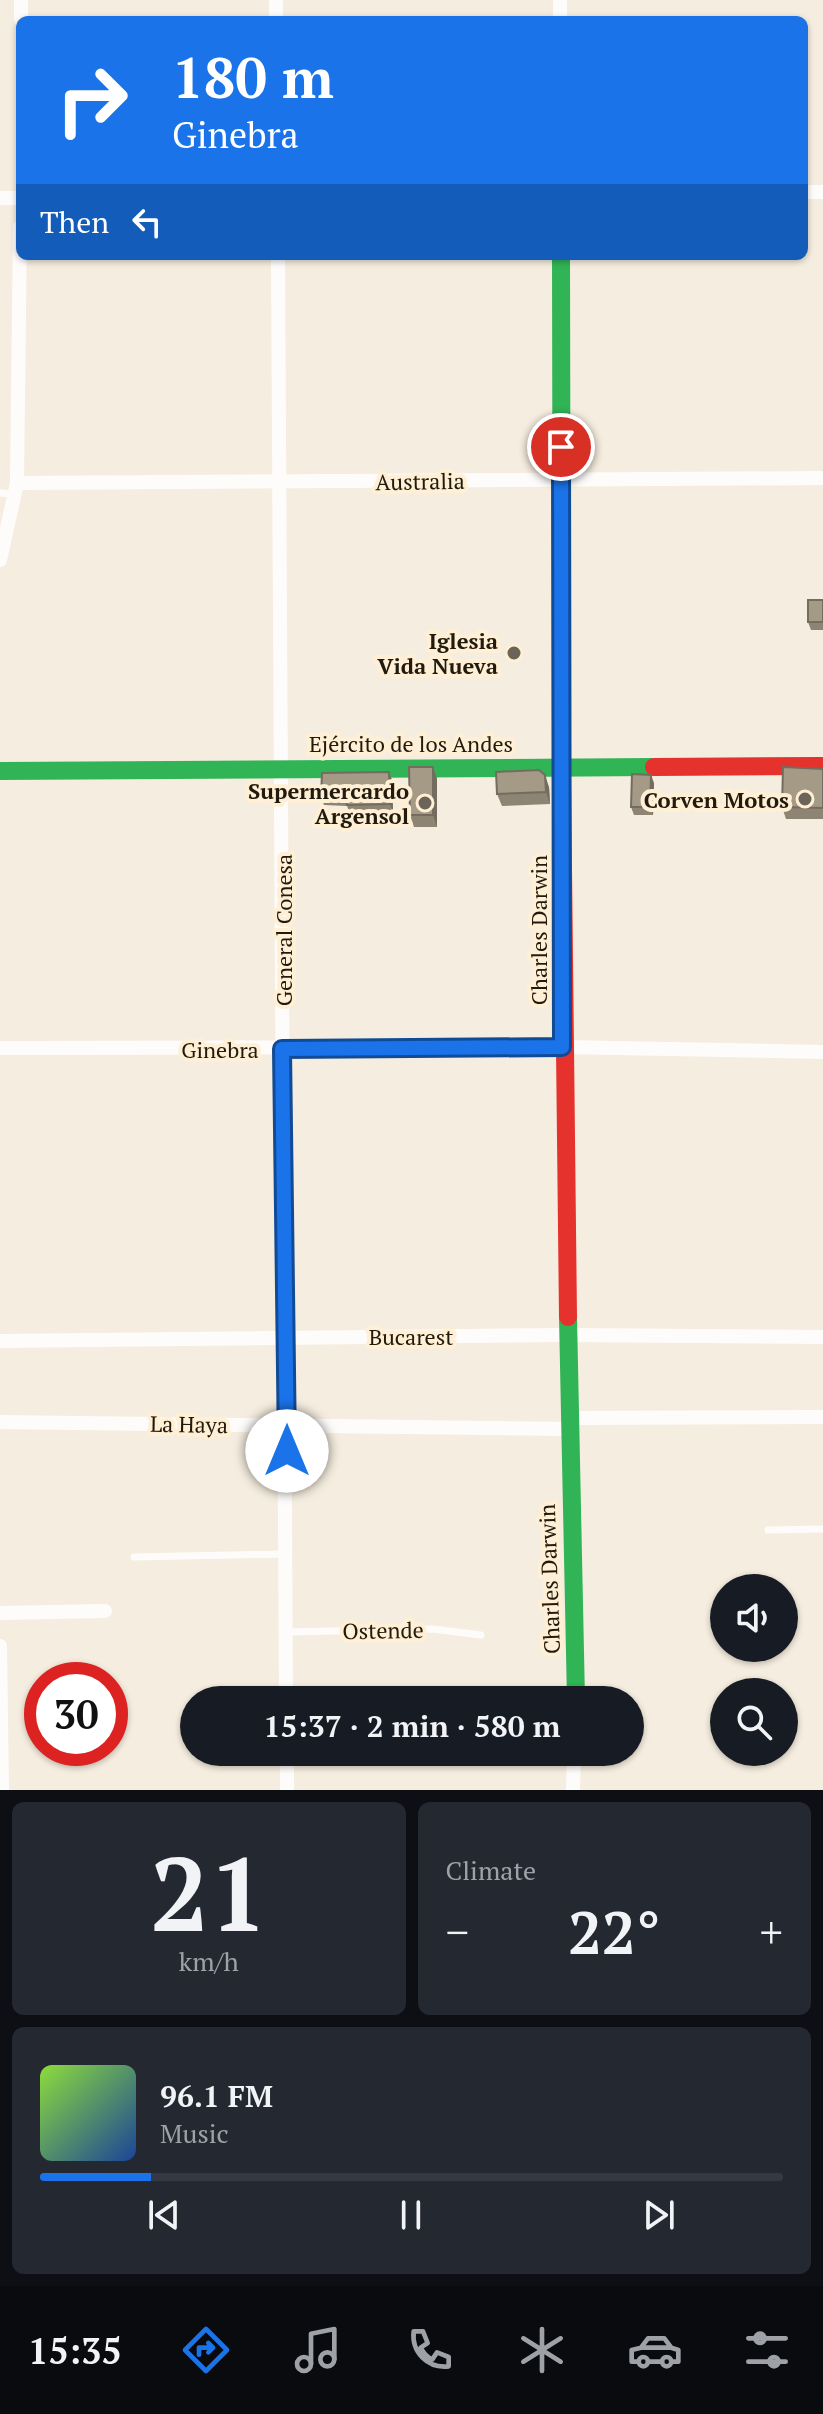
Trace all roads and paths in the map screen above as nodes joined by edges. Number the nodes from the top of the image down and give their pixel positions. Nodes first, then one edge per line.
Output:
1 (19, 260) edge
2 (278, 260) edge
3 (561, 260) edge
4 (823, 478) edge
5 (561, 479) junction
6 (279, 484) junction
7 (11, 490) edge
8 (0, 560) edge
9 (823, 766) edge
10 (283, 767) junction
11 (563, 767) junction
12 (0, 771) edge
13 (562, 1047) junction
14 (0, 1048) edge
15 (282, 1049) junction
16 (823, 1052) edge
17 (567, 1335) junction
18 (286, 1337) junction
19 (823, 1337) edge
20 (0, 1341) edge
21 (823, 1417) edge
22 (0, 1422) edge
23 (569, 1424) junction
24 (287, 1425) junction
25 (823, 1529) edge
26 (768, 1530) dead end
27 (286, 1554) junction
28 (134, 1557) dead end
29 (105, 1611) dead end
30 (0, 1613) edge
31 (286, 1632) junction
32 (481, 1635) dead end
33 (0, 1646) edge
34 (286, 1686) edge
35 (576, 1686) edge
36 (287, 1766) edge
37 (574, 1766) edge
38 (2, 1790) edge
39 (287, 1790) edge
40 (573, 1790) edge

1 - 7 street
2 - 6 street, General Conesa
3 - 5 street, Charles Darwin
4 - 5 street, Australia
5 - 6 street, Australia
5 - 11 street, Charles Darwin
6 - 7 street, Australia
6 - 10 street, General Conesa
7 - 8 street
9 - 11 street, Ejército de los Andes
10 - 11 street, Ejército de los Andes
10 - 12 street, Ejército de los Andes
10 - 15 street, General Conesa
11 - 13 street, Charles Darwin
13 - 15 street, Ginebra
13 - 16 street, Ginebra
13 - 17 street, Charles Darwin
14 - 15 street, Ginebra
15 - 18 street, General Conesa
17 - 18 street, Bucarest
17 - 19 street, Bucarest
17 - 23 street, Charles Darwin
18 - 20 street, Bucarest
18 - 24 street, General Conesa
21 - 23 street, La Haya
22 - 24 street, La Haya
23 - 24 street, La Haya
23 - 35 street, Charles Darwin
24 - 27 street, General Conesa
25 - 26 lane
27 - 28 lane
27 - 31 street, General Conesa
29 - 30 street
31 - 32 lane, Ostende
31 - 34 street, General Conesa
33 - 38 street
36 - 39 street
37 - 40 street

